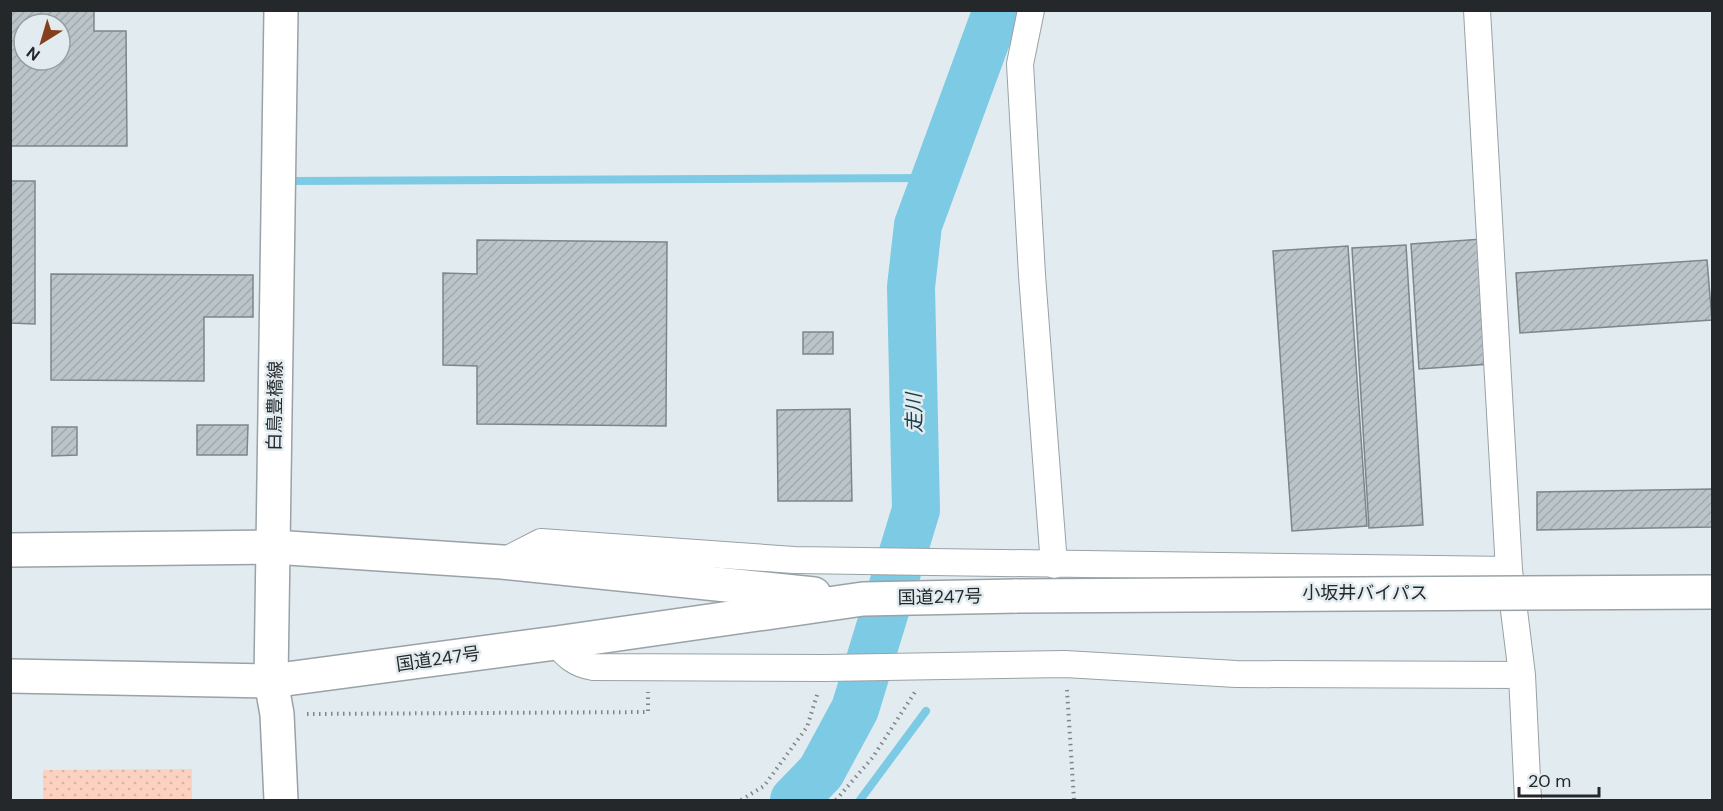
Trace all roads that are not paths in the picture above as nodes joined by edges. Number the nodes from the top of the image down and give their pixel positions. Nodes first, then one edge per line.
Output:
1 (281, 10) edge
2 (1031, 10) edge
3 (1477, 10) edge
4 (273, 547) junction
5 (10, 550) edge
6 (502, 562) junction
7 (1054, 565) junction
8 (1509, 570) junction
9 (1713, 592) edge
10 (1017, 596) joint
11 (863, 599) junction
12 (556, 643) junction
13 (1522, 675) junction
14 (10, 676) edge
15 (271, 681) junction
16 (281, 801) edge
17 (1528, 801) edge

1 - 4 main road, 白鳥豊橋線
2 - 7 street
3 - 8 street
4 - 5 main road, 国道247号
4 - 6 main road, 国道247号
4 - 15 main road, 白鳥豊橋線
6 - 7 street
6 - 11 main road, 国道247号
7 - 8 street
8 - 13 street
9 - 10 main road, 小坂井バイパス, bridge
10 - 11 main road, 国道247号
11 - 12 main road, 国道247号
12 - 13 street
12 - 15 main road, 国道247号
13 - 17 street
14 - 15 main road, 国道247号
15 - 16 main road, 白鳥豊橋線

